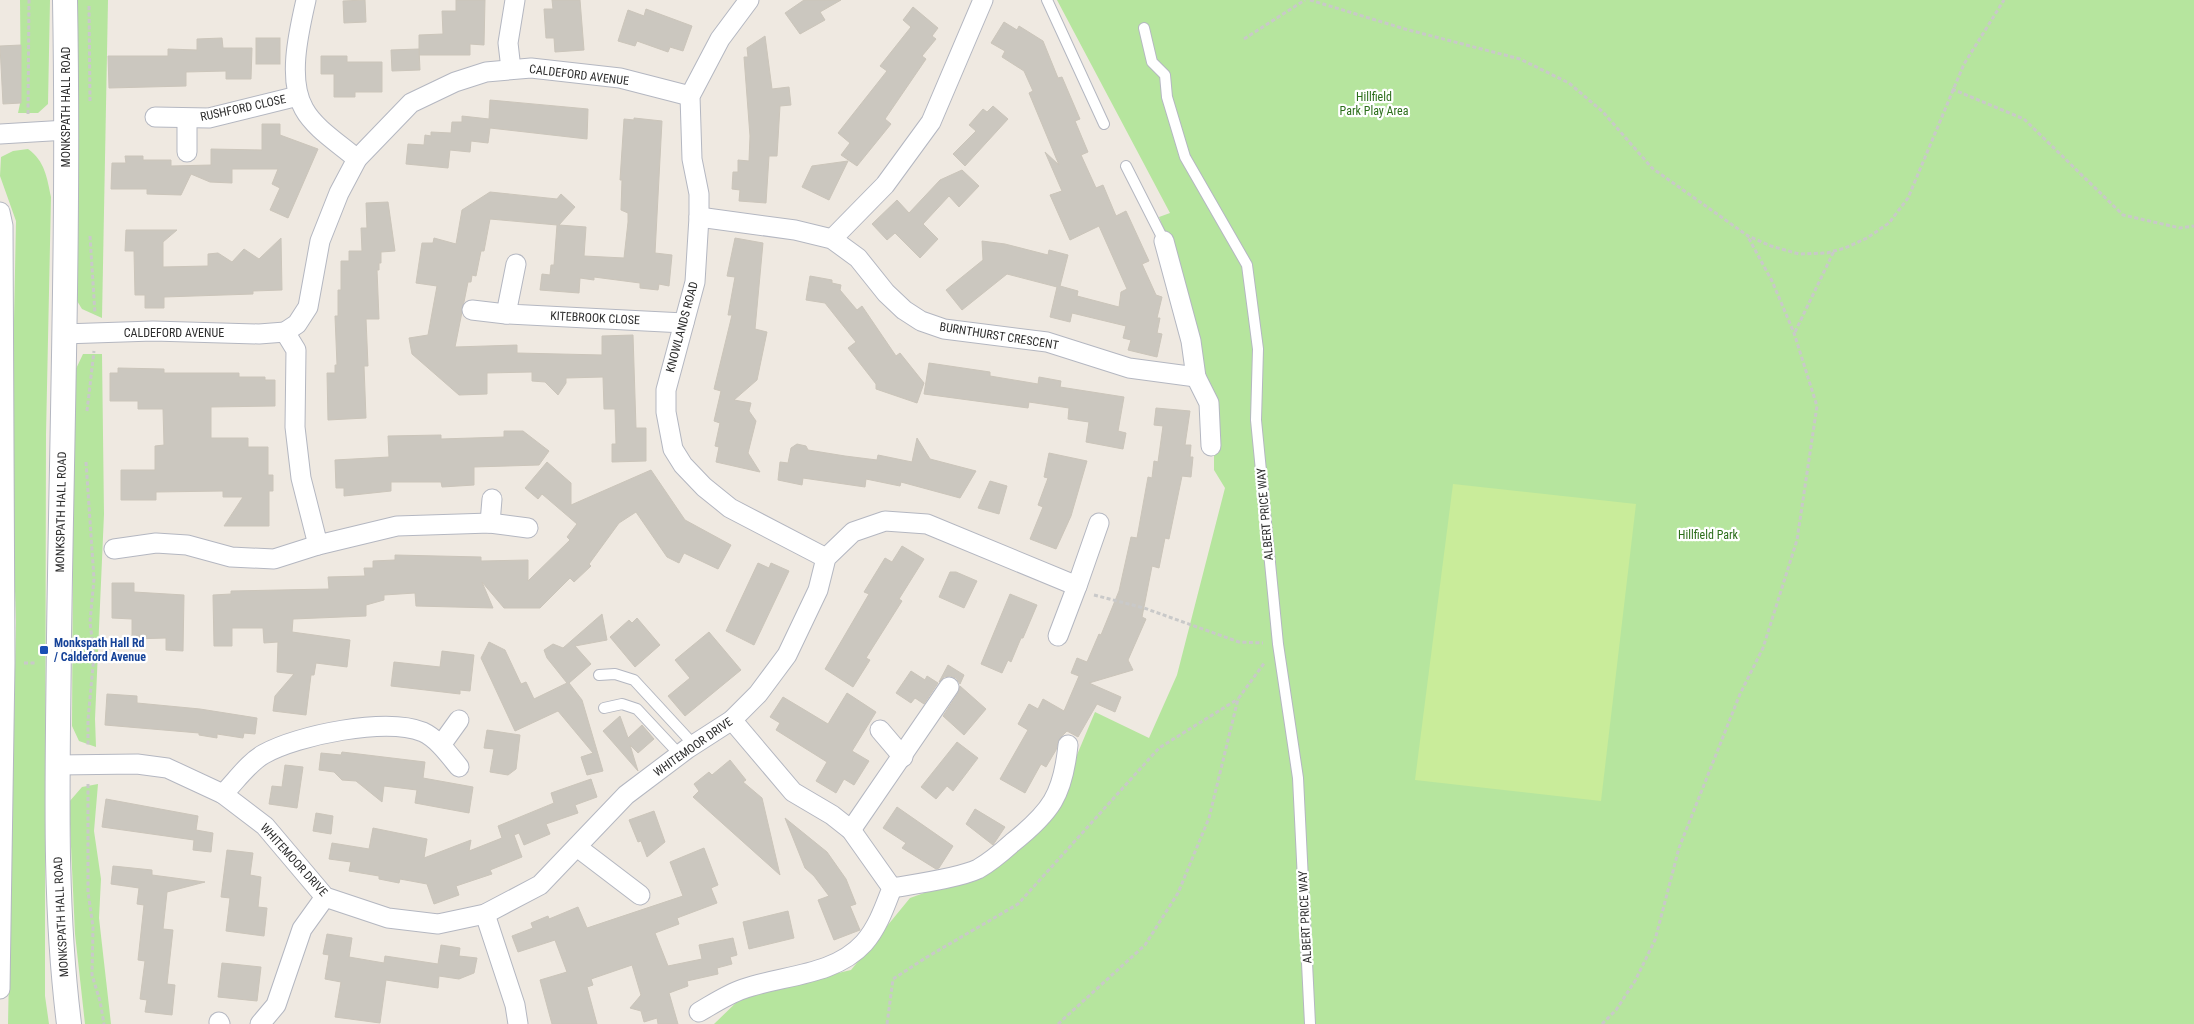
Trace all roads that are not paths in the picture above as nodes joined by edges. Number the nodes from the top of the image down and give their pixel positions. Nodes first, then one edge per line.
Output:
1 (65, 0) edge
2 (306, 0) edge
3 (515, 0) edge
4 (748, 0) edge
5 (983, 0) edge
6 (1047, 0) edge
7 (1144, 28) dead end
8 (511, 69) junction
9 (1177, 73) dead end
10 (1165, 75) junction
11 (298, 96) junction
12 (690, 96) junction
13 (155, 117) dead end
14 (187, 119) junction
15 (1104, 124) dead end
16 (67, 130) junction
17 (0, 134) edge
18 (187, 152) dead end
19 (357, 159) junction
20 (1126, 166) dead end
21 (0, 212) edge
22 (699, 217) junction
23 (832, 239) junction
24 (1164, 241) joint
25 (516, 264) dead end
26 (472, 310) dead end
27 (506, 314) junction
28 (684, 323) junction
29 (286, 332) junction
30 (63, 334) junction
31 (1196, 377) junction
32 (1211, 446) dead end
33 (492, 499) dead end
34 (490, 522) junction
35 (1098, 523) dead end
36 (528, 528) dead end
37 (318, 545) junction
38 (114, 548) dead end
39 (826, 558) junction
40 (1076, 588) junction
41 (3, 620) edge
42 (1058, 636) dead end
43 (599, 675) dead end
44 (949, 687) dead end
45 (604, 708) dead end
46 (459, 720) dead end
47 (732, 720) junction
48 (880, 730) dead end
49 (440, 745) junction
50 (1068, 745) dead end
51 (687, 750) junction
52 (2, 754) edge
53 (903, 757) junction
54 (58, 765) junction
55 (459, 766) dead end
56 (223, 794) junction
57 (851, 830) junction
58 (577, 847) junction
59 (892, 888) junction
60 (640, 895) dead end
61 (325, 897) junction
62 (485, 914) junction
63 (0, 989) edge
64 (699, 1012) dead end
65 (70, 1024) edge
66 (260, 1024) edge
67 (518, 1024) edge
68 (1310, 1024) edge

1 - 16 street, MONKSPATH HALL ROAD
2 - 11 street, RUSHFORD CLOSE
3 - 8 street
4 - 12 street, KNOWLANDS ROAD
5 - 23 street
6 - 15 lane
7 - 10 lane
8 - 12 street, CALDEFORD AVENUE
8 - 19 street, CALDEFORD AVENUE
9 - 10 lane
10 - 68 lane, ALBERT PRICE WAY
11 - 14 street, RUSHFORD CLOSE
11 - 19 street, RUSHFORD CLOSE
12 - 22 street, KNOWLANDS ROAD
13 - 14 street, RUSHFORD CLOSE
14 - 18 street, RUSHFORD CLOSE
16 - 17 street
16 - 30 street, MONKSPATH HALL ROAD
19 - 29 street, CALDEFORD AVENUE
20 - 24 lane
21 - 41 street
22 - 23 street, BURNTHURST CRESCENT
22 - 28 street, KNOWLANDS ROAD
23 - 31 street, BURNTHURST CRESCENT
24 - 31 street
25 - 27 street
26 - 27 street, KITEBROOK CLOSE
27 - 28 street, KITEBROOK CLOSE
28 - 39 street, KNOWLANDS ROAD
29 - 30 street, CALDEFORD AVENUE
29 - 37 street
30 - 54 street, MONKSPATH HALL ROAD
31 - 32 street
33 - 34 street
34 - 36 street
34 - 37 street
35 - 40 street
37 - 38 street
39 - 40 street
39 - 47 street, WHITEMOOR DRIVE
40 - 42 street
41 - 52 street
43 - 51 lane
44 - 53 street
45 - 51 lane
46 - 49 street
47 - 51 street, WHITEMOOR DRIVE
47 - 57 street
48 - 53 street
49 - 55 street
49 - 56 street
50 - 59 street
51 - 58 street, WHITEMOOR DRIVE
52 - 63 street
53 - 57 street
54 - 56 street, WHITEMOOR DRIVE
54 - 65 street, MONKSPATH HALL ROAD
56 - 61 street, WHITEMOOR DRIVE
57 - 59 street
58 - 60 street
58 - 62 street, WHITEMOOR DRIVE
59 - 64 street
61 - 62 street, WHITEMOOR DRIVE
61 - 66 street
62 - 67 street

